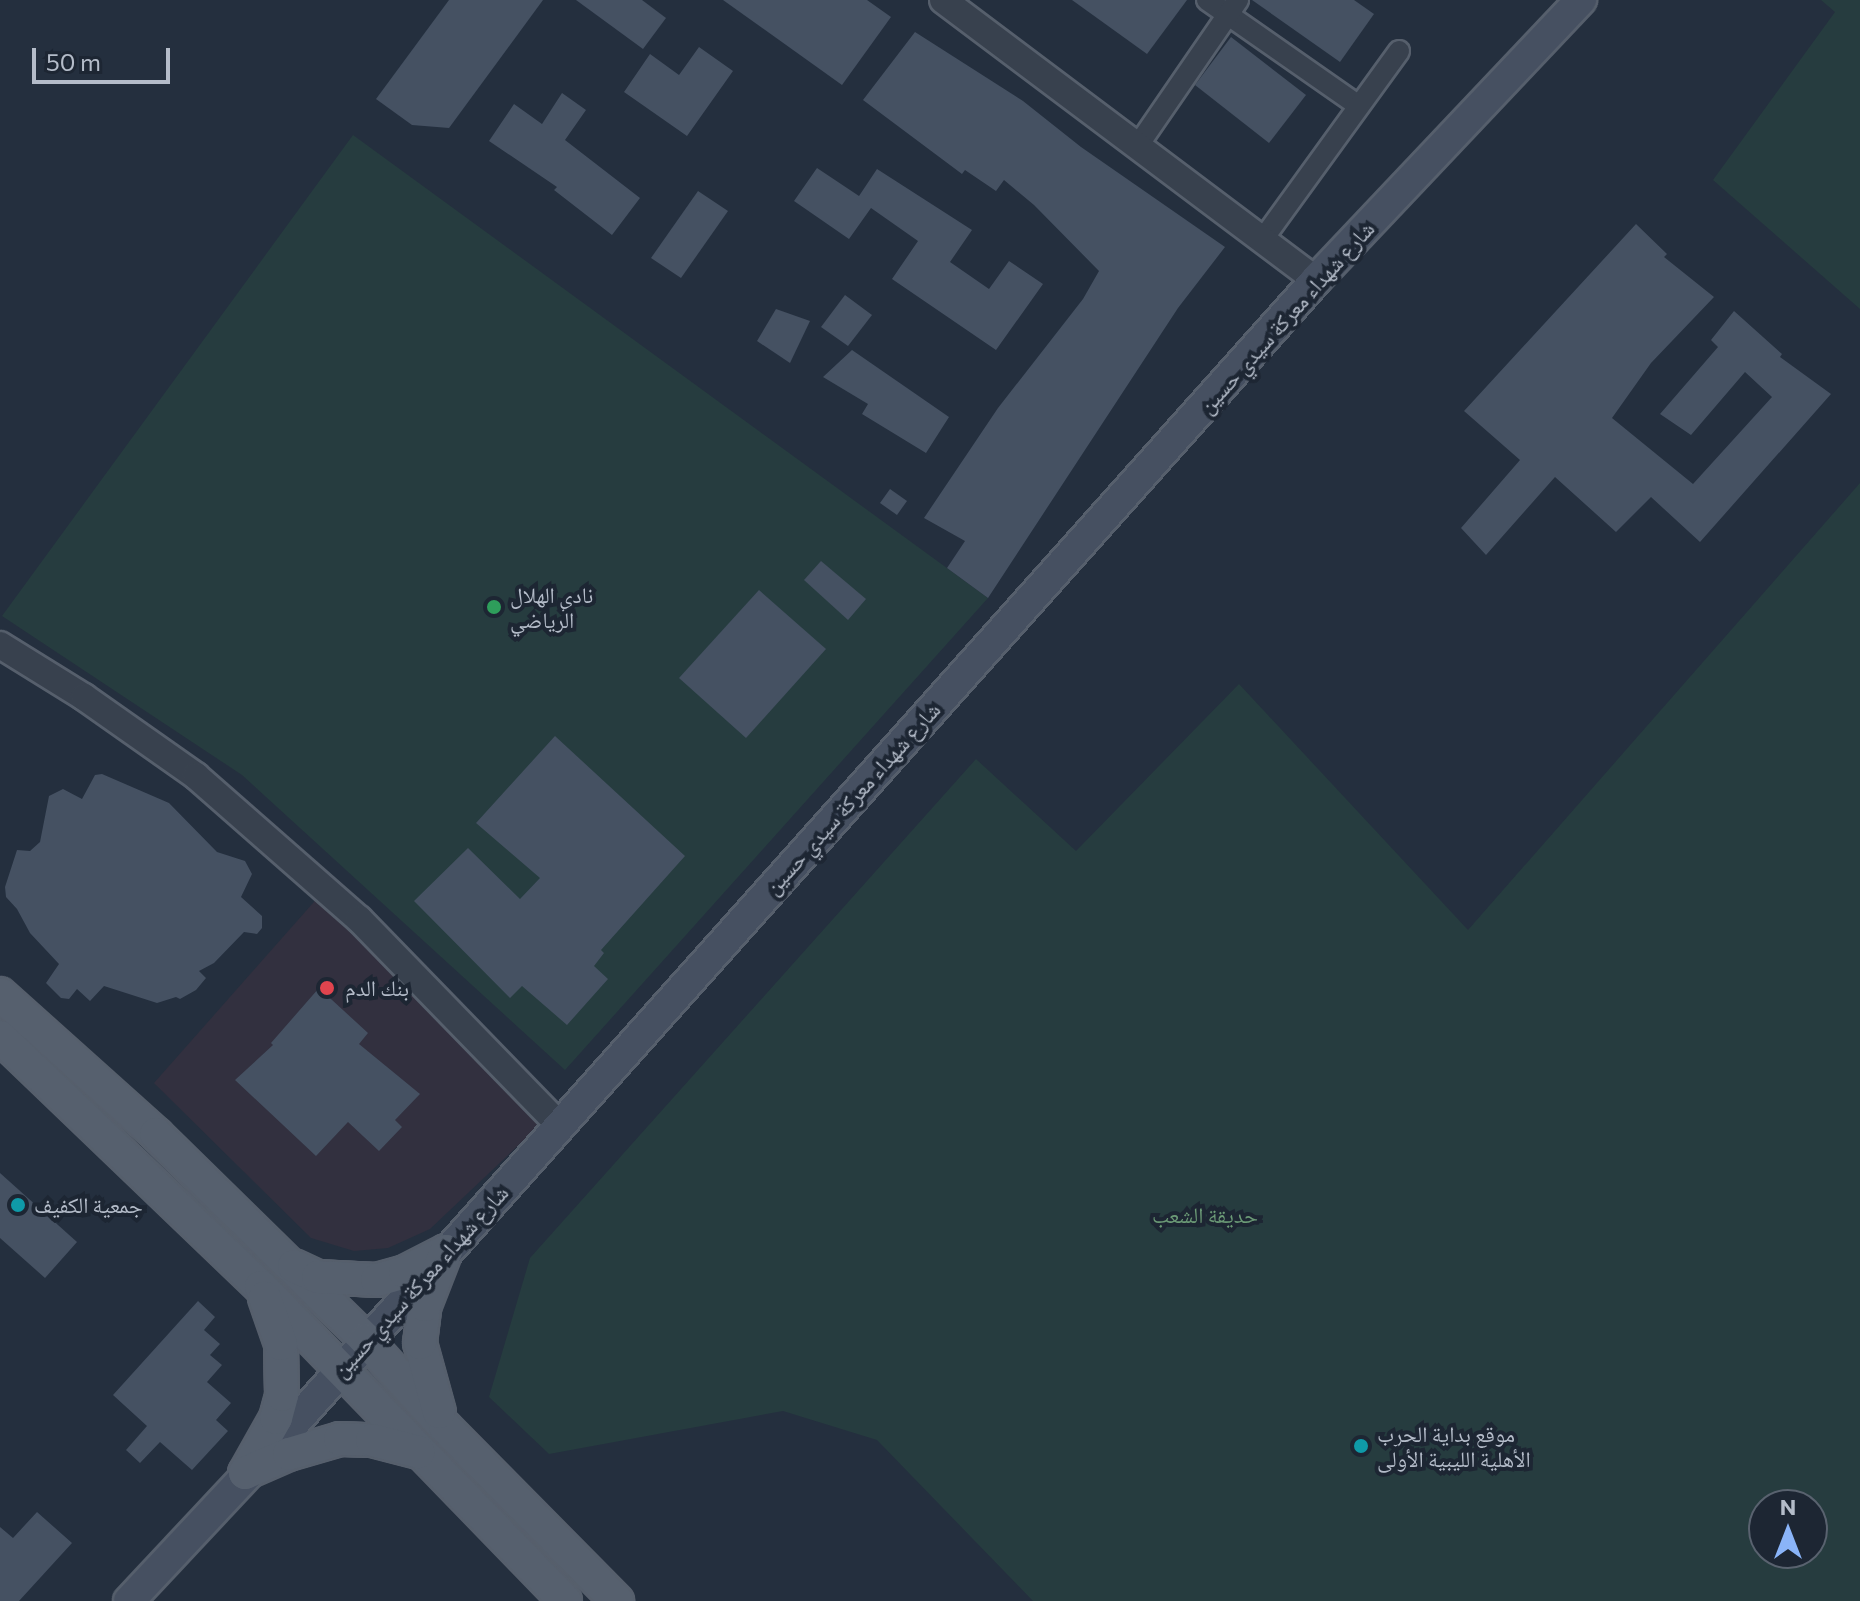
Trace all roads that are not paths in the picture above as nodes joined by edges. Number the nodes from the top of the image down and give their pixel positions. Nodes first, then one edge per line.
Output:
1 (943, 0) edge
2 (1207, 0) edge
3 (1581, 0) edge
4 (1233, 7) edge
5 (1399, 51) dead end
6 (1359, 106) junction
7 (1139, 144) junction
8 (1263, 239) junction
9 (1316, 280) junction
10 (0, 645) edge
11 (0, 994) edge
12 (0, 1037) edge
13 (560, 1126) junction
14 (446, 1251) junction
15 (285, 1263) junction
16 (261, 1287) junction
17 (366, 1340) junction
18 (338, 1370) junction
19 (445, 1427) junction
20 (420, 1453) junction
21 (245, 1473) junction
22 (129, 1601) edge
23 (565, 1601) edge
24 (617, 1601) edge

1 - 7 street
2 - 4 street
3 - 9 main road, شارع شهداء معركة سيدي حسين
4 - 6 street
4 - 7 street
5 - 6 street
6 - 8 street
7 - 8 street
8 - 9 street
9 - 13 main road, شارع شهداء معركة سيدي حسين
10 - 13 street
11 - 15 main road
12 - 16 main road
13 - 14 main road, شارع شهداء معركة سيدي حسين
14 - 15 main road
14 - 17 main road, شارع شهداء معركة سيدي حسين
14 - 19 main road
15 - 17 main road
16 - 18 main road
16 - 21 main road
17 - 18 main road, شارع شهداء معركة سيدي حسين
17 - 19 main road
18 - 20 main road
18 - 21 main road, شارع شهداء معركة سيدي حسين
19 - 24 main road
20 - 21 main road
20 - 23 main road
21 - 22 main road, شارع شهداء معركة سيدي حسين

